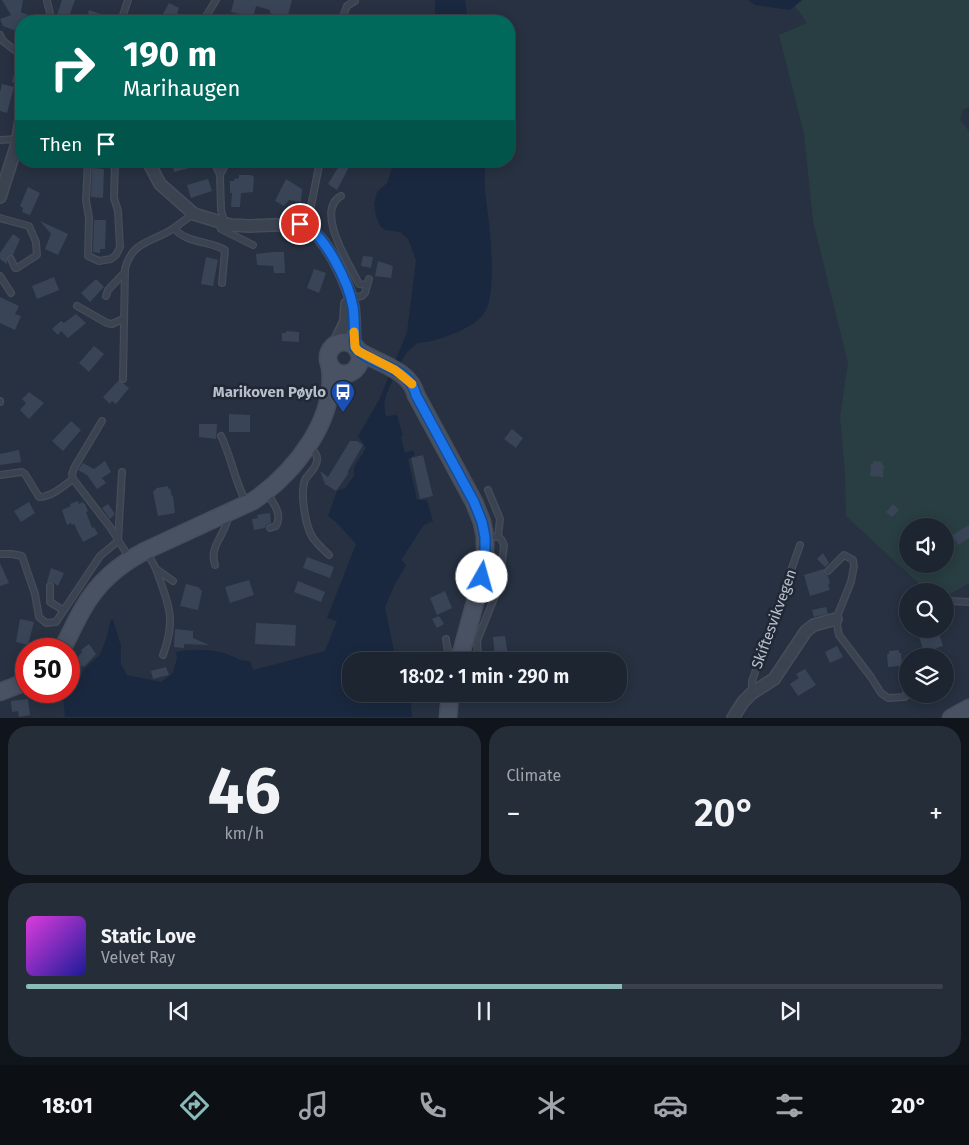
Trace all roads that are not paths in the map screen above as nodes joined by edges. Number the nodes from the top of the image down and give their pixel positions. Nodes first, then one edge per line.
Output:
1 (128, 0) edge
2 (216, 0) edge
3 (47, 1) edge
4 (355, 1) edge
5 (50, 15) edge
6 (123, 15) edge
7 (207, 15) edge
8 (343, 15) edge
9 (0, 36) edge
10 (15, 50) edge
11 (15, 139) edge
12 (0, 140) edge
13 (15, 149) edge
14 (88, 167) edge
15 (115, 167) edge
16 (151, 167) edge
17 (217, 167) edge
18 (225, 167) edge
19 (317, 169) edge
20 (220, 175) junction
21 (341, 196) dead end
22 (0, 197) edge
23 (194, 214) junction
24 (0, 218) edge
25 (222, 223) junction
26 (307, 226) junction
27 (174, 228) junction
28 (253, 245) dead end
29 (11, 259) dead end
30 (125, 272) junction
31 (0, 276) edge
32 (222, 283) dead end
33 (11, 293) dead end
34 (106, 296) dead end
35 (350, 298) junction
36 (77, 306) dead end
37 (123, 319) junction
38 (335, 344) junction
39 (359, 361) junction
40 (330, 367) junction
41 (123, 379) dead end
42 (102, 421) dead end
43 (222, 436) dead end
44 (310, 444) junction
45 (122, 472) dead end
46 (0, 474) edge
47 (73, 479) junction
48 (488, 490) dead end
49 (266, 492) junction
50 (244, 498) dead end
51 (228, 513) junction
52 (270, 528) dead end
53 (492, 537) junction
54 (118, 541) junction
55 (800, 545) dead end
56 (147, 550) junction
57 (0, 554) edge
58 (329, 555) dead end
59 (130, 558) junction
60 (215, 565) dead end
61 (156, 569) junction
62 (828, 571) dead end
63 (173, 581) dead end
64 (50, 586) dead end
65 (954, 602) edge
66 (968, 604) edge
67 (64, 610) junction
68 (836, 619) junction
69 (68, 638) edge
70 (446, 639) dead end
71 (448, 652) edge
72 (461, 652) edge
73 (478, 652) edge
74 (163, 655) dead end
75 (15, 686) edge
76 (0, 692) edge
77 (752, 693) junction
78 (899, 697) edge
79 (449, 702) edge
80 (969, 708) edge
81 (448, 718) edge
82 (733, 718) edge
83 (951, 718) edge

1 - 6 lane
2 - 7 lane
3 - 5 lane
4 - 8 lane
9 - 10 lane
11 - 12 lane
13 - 22 street
14 - 15 lane
16 - 23 street
17 - 20 lane
18 - 20 lane
19 - 26 lane
20 - 25 lane
21 - 35 lane
23 - 25 street
23 - 27 lane
24 - 29 lane
25 - 26 street
25 - 28 lane
26 - 35 street
27 - 30 lane
27 - 32 lane
30 - 34 lane
30 - 37 lane
31 - 33 lane
35 - 38 street
35 - 39 street
36 - 37 lane
37 - 41 lane
38 - 39 main road
38 - 40 main road
39 - 40 main road
39 - 44 main road
39 - 53 main road
40 - 44 main road
42 - 47 lane
43 - 50 lane
44 - 49 main road
44 - 58 lane
45 - 54 lane
46 - 47 lane
47 - 54 lane
48 - 53 lane
49 - 51 main road
49 - 52 lane
51 - 56 main road
51 - 60 lane
53 - 72 main road
53 - 73 lane
54 - 59 lane
54 - 67 lane
55 - 77 lane, Skiftesvikvegen
56 - 59 main road
56 - 61 lane
57 - 67 lane
59 - 69 main road
61 - 63 lane
61 - 74 lane
62 - 68 lane
64 - 67 lane
65 - 66 lane
68 - 77 street, Skiftesvikvegen
68 - 78 lane
70 - 71 lane
75 - 76 main road
77 - 82 street, Skiftesvikvegen
79 - 81 main road
80 - 83 main road

